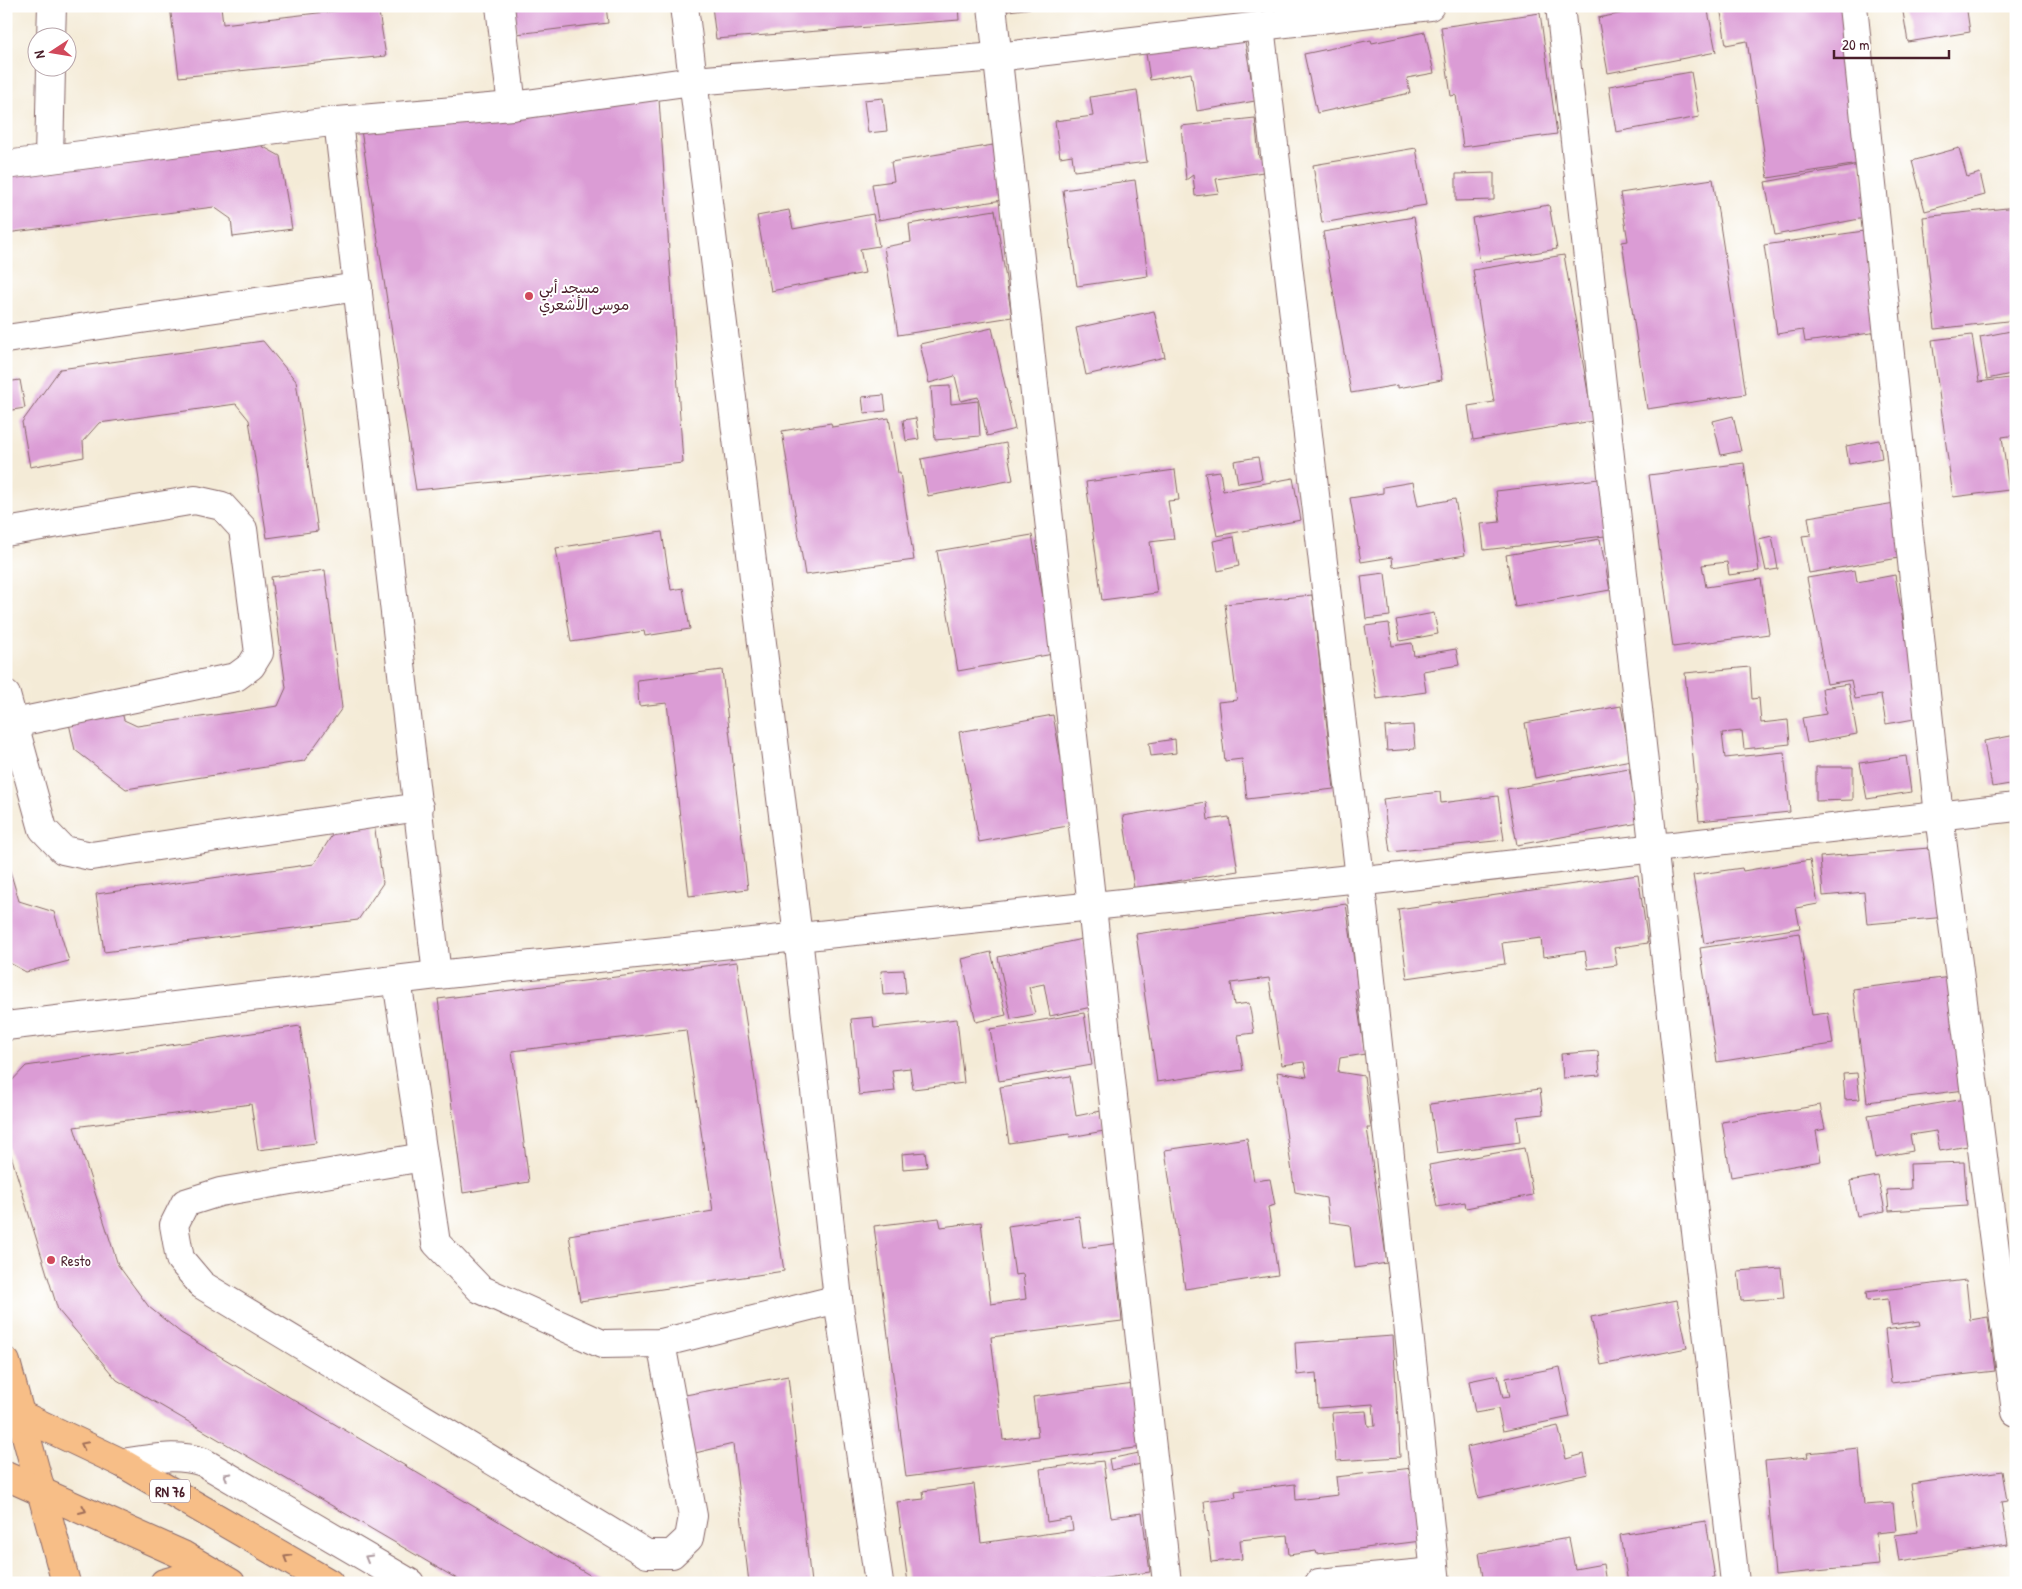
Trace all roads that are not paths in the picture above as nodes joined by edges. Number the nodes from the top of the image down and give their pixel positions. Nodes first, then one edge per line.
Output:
1 (52, 6) edge
2 (500, 6) edge
3 (684, 6) edge
4 (992, 6) edge
5 (1430, 6) edge
6 (1560, 6) edge
7 (1854, 6) edge
8 (1260, 26) junction
9 (51, 28) edge
10 (997, 56) junction
11 (51, 78) edge
12 (693, 81) junction
13 (512, 106) junction
14 (338, 122) junction
15 (50, 159) junction
16 (6, 165) edge
17 (358, 287) junction
18 (6, 339) edge
19 (6, 532) edge
20 (6, 695) edge
21 (14, 723) junction
22 (419, 807) junction
23 (2016, 807) edge
24 (1939, 816) junction
25 (1652, 848) junction
26 (1360, 878) junction
27 (1093, 907) junction
28 (798, 937) junction
29 (437, 975) junction
30 (397, 980) junction
31 (6, 1026) edge
32 (424, 1157) junction
33 (838, 1299) junction
34 (661, 1343) junction
35 (6, 1362) edge
36 (14, 1411) edge
37 (2016, 1412) edge
38 (122, 1463) junction
39 (6, 1476) edge
40 (42, 1492) junction
41 (1435, 1577) edge
42 (225, 1579) edge
43 (66, 1583) edge
44 (164, 1583) edge
45 (329, 1583) edge
46 (410, 1583) edge
47 (879, 1583) edge
48 (1166, 1583) edge
49 (1319, 1583) edge
50 (1735, 1583) edge

1 - 9 street
2 - 13 street
3 - 12 street
4 - 10 street
5 - 8 street
6 - 25 street
7 - 24 street
8 - 10 street
8 - 26 street
10 - 12 street
10 - 27 street
11 - 15 street
12 - 13 street
12 - 28 street
13 - 14 street
14 - 15 street
14 - 17 street
15 - 16 street
17 - 18 street
17 - 22 street
19 - 21 street
20 - 21 street
21 - 22 street
22 - 29 street
23 - 24 street
24 - 25 street
24 - 37 street
25 - 26 street
25 - 50 street
26 - 27 street
26 - 41 street
27 - 28 street
27 - 48 street
28 - 29 street
28 - 33 street
29 - 30 street
30 - 31 street
30 - 32 street
32 - 34 street
32 - 34 street
33 - 34 street
33 - 47 street
35 - 36 main road
38 -> 36 main road, RN 76
36 - 40 main road
45 -> 38 main road, RN 76
46 -> 38 street
39 - 40 main road
40 -> 42 main road
40 - 43 main road
41 - 49 street
42 - 44 main road

